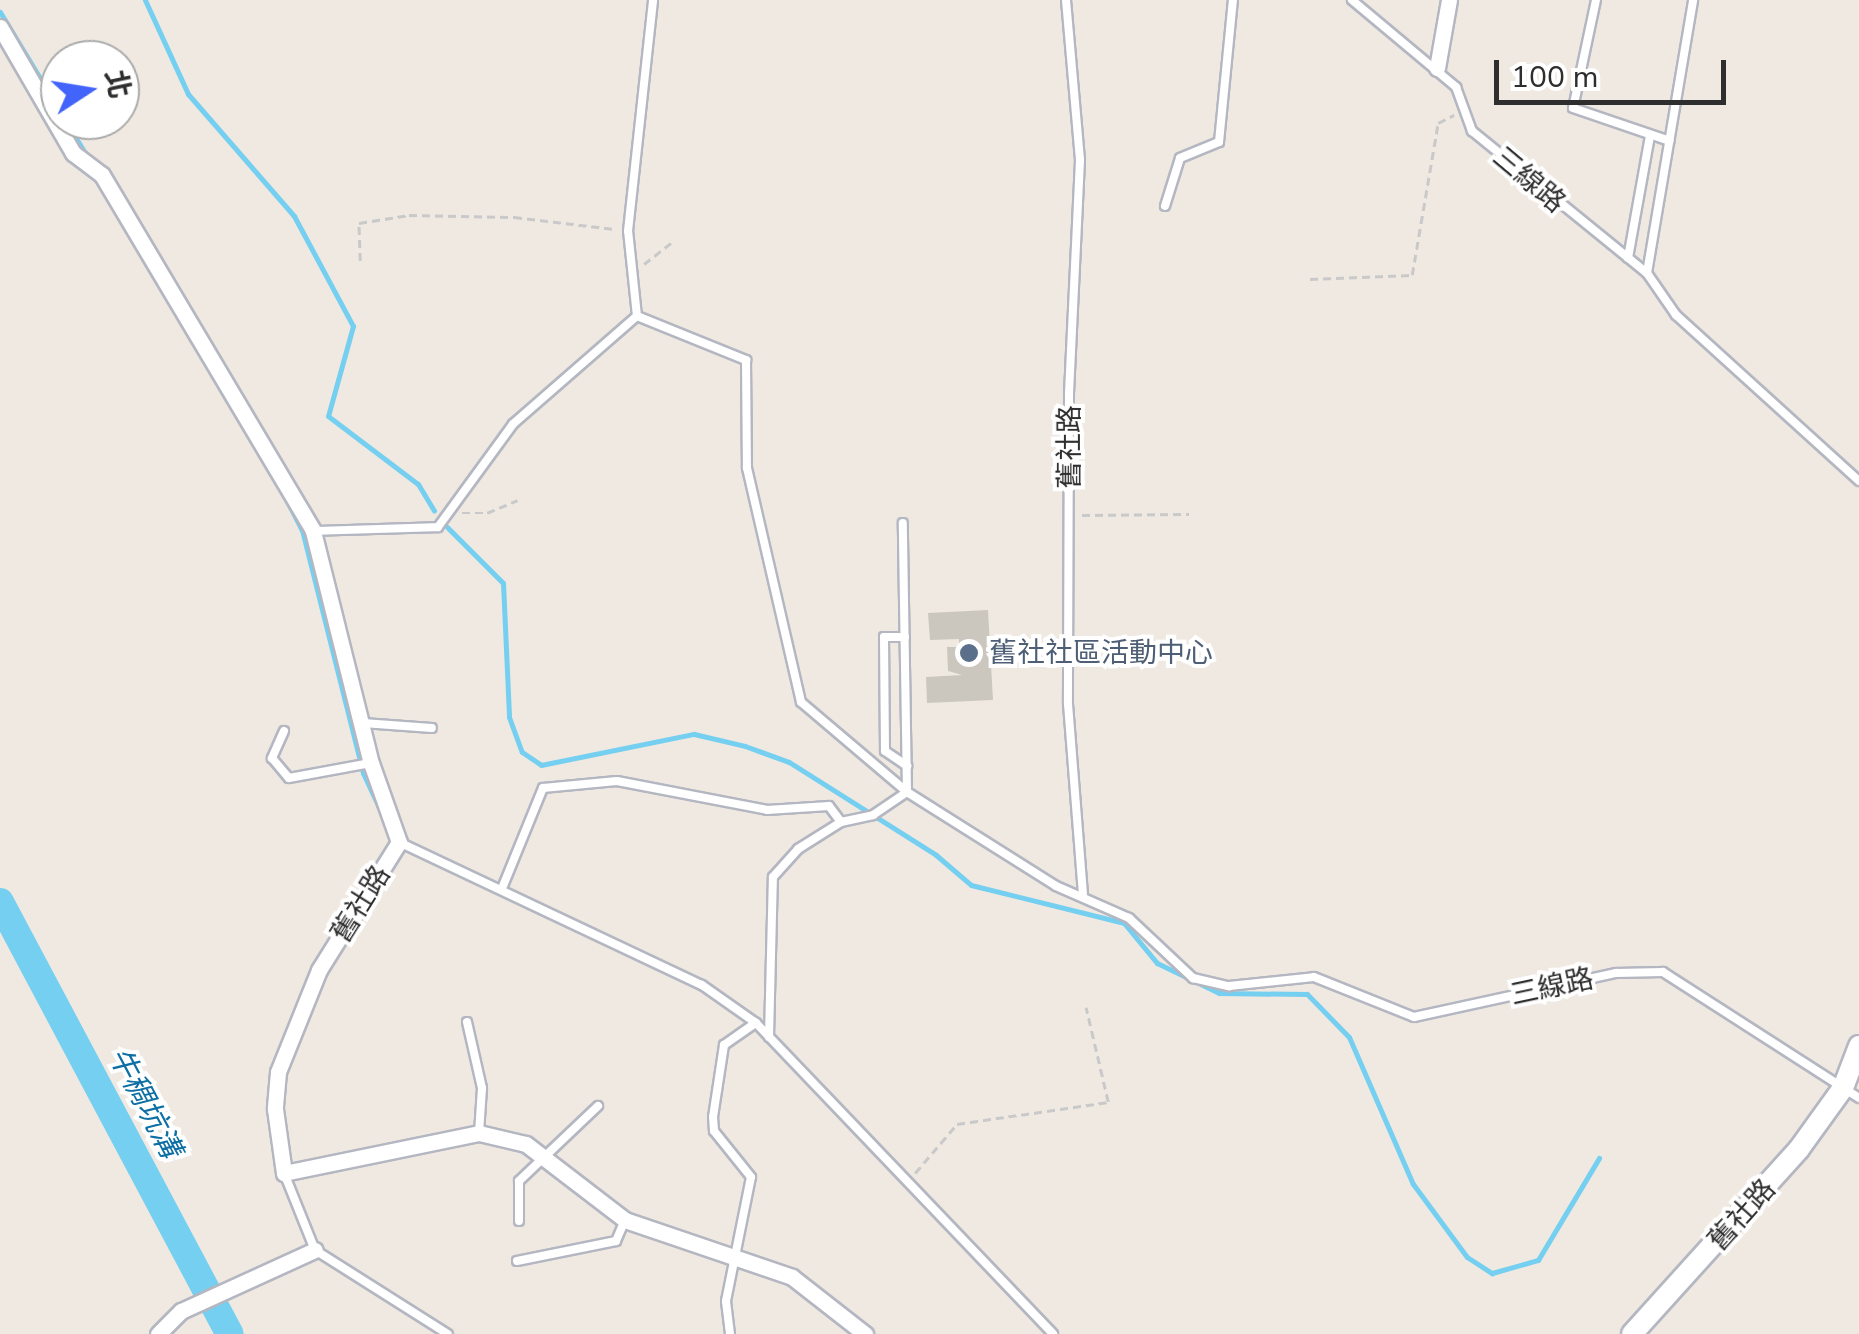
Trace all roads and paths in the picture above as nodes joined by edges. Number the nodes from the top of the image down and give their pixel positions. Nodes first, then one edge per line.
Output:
1 (653, 0) edge
2 (1066, 0) edge
3 (1234, 0) edge
4 (1352, 0) edge
5 (1449, 0) edge
6 (1596, 0) edge
7 (1694, 0) edge
8 (0, 27) edge
9 (1437, 68) junction
10 (1464, 110) junction
11 (1650, 136) junction
12 (1670, 141) junction
13 (1165, 206) dead end
14 (628, 231) junction
15 (675, 240) dead end
16 (1628, 258) junction
17 (360, 261) dead end
18 (630, 272) junction
19 (1647, 274) junction
20 (1310, 280) dead end
21 (637, 316) junction
22 (1859, 481) edge
23 (517, 500) dead end
24 (446, 513) junction
25 (1189, 514) dead end
26 (1070, 516) junction
27 (903, 523) dead end
28 (314, 531) junction
29 (905, 637) junction
30 (364, 723) junction
31 (432, 728) dead end
32 (284, 731) dead end
33 (371, 763) junction
34 (907, 766) junction
35 (907, 792) junction
36 (842, 822) junction
37 (400, 842) junction
38 (503, 886) junction
39 (1083, 894) junction
40 (1086, 1008) dead end
41 (467, 1022) dead end
42 (756, 1023) junction
43 (768, 1036) junction
44 (1859, 1046) edge
45 (1851, 1093) edge
46 (598, 1106) dead end
47 (479, 1133) junction
48 (548, 1158) junction
49 (284, 1172) junction
50 (908, 1182) junction
51 (625, 1220) junction
52 (519, 1221) dead end
53 (315, 1250) junction
54 (518, 1260) dead end
55 (732, 1260) junction
56 (158, 1334) edge
57 (448, 1334) edge
58 (730, 1334) edge
59 (865, 1334) edge
60 (1053, 1334) edge
61 (1632, 1334) edge

1 - 14 lane
2 - 26 lane, 舊社路
3 - 13 lane
4 - 9 lane, 三線路
5 - 9 street
6 - 11 lane
7 - 12 lane
8 - 28 street, 舊社路
9 - 10 lane, 三線路
10 - 16 lane, 三線路
10 - 20 path
11 - 12 lane
11 - 16 lane
12 - 19 lane
14 - 17 path
14 - 18 lane
15 - 18 path
16 - 19 lane, 三線路
18 - 21 lane
19 - 22 lane, 三線路
21 - 24 lane
21 - 35 lane
23 - 24 path
24 - 28 lane
25 - 26 path
26 - 39 lane, 舊社路
27 - 29 lane
28 - 30 street, 舊社路
29 - 34 lane
29 - 34 lane
30 - 31 lane
30 - 33 street, 舊社路
32 - 33 lane
33 - 37 street, 舊社路
34 - 35 lane
35 - 36 lane
35 - 39 lane
36 - 38 lane
36 - 43 lane
37 - 38 lane
37 - 49 street, 舊社路
38 - 42 lane
39 - 45 lane, 三線路
40 - 50 path
41 - 47 lane
42 - 43 lane
42 - 55 lane
43 - 50 lane
44 - 45 street
45 - 61 street, 舊社路
46 - 48 lane
47 - 48 street
47 - 49 street
48 - 51 street
48 - 52 lane
49 - 53 lane
50 - 60 lane
51 - 54 lane
51 - 55 street
53 - 56 street
53 - 57 lane
55 - 58 lane
55 - 59 street

